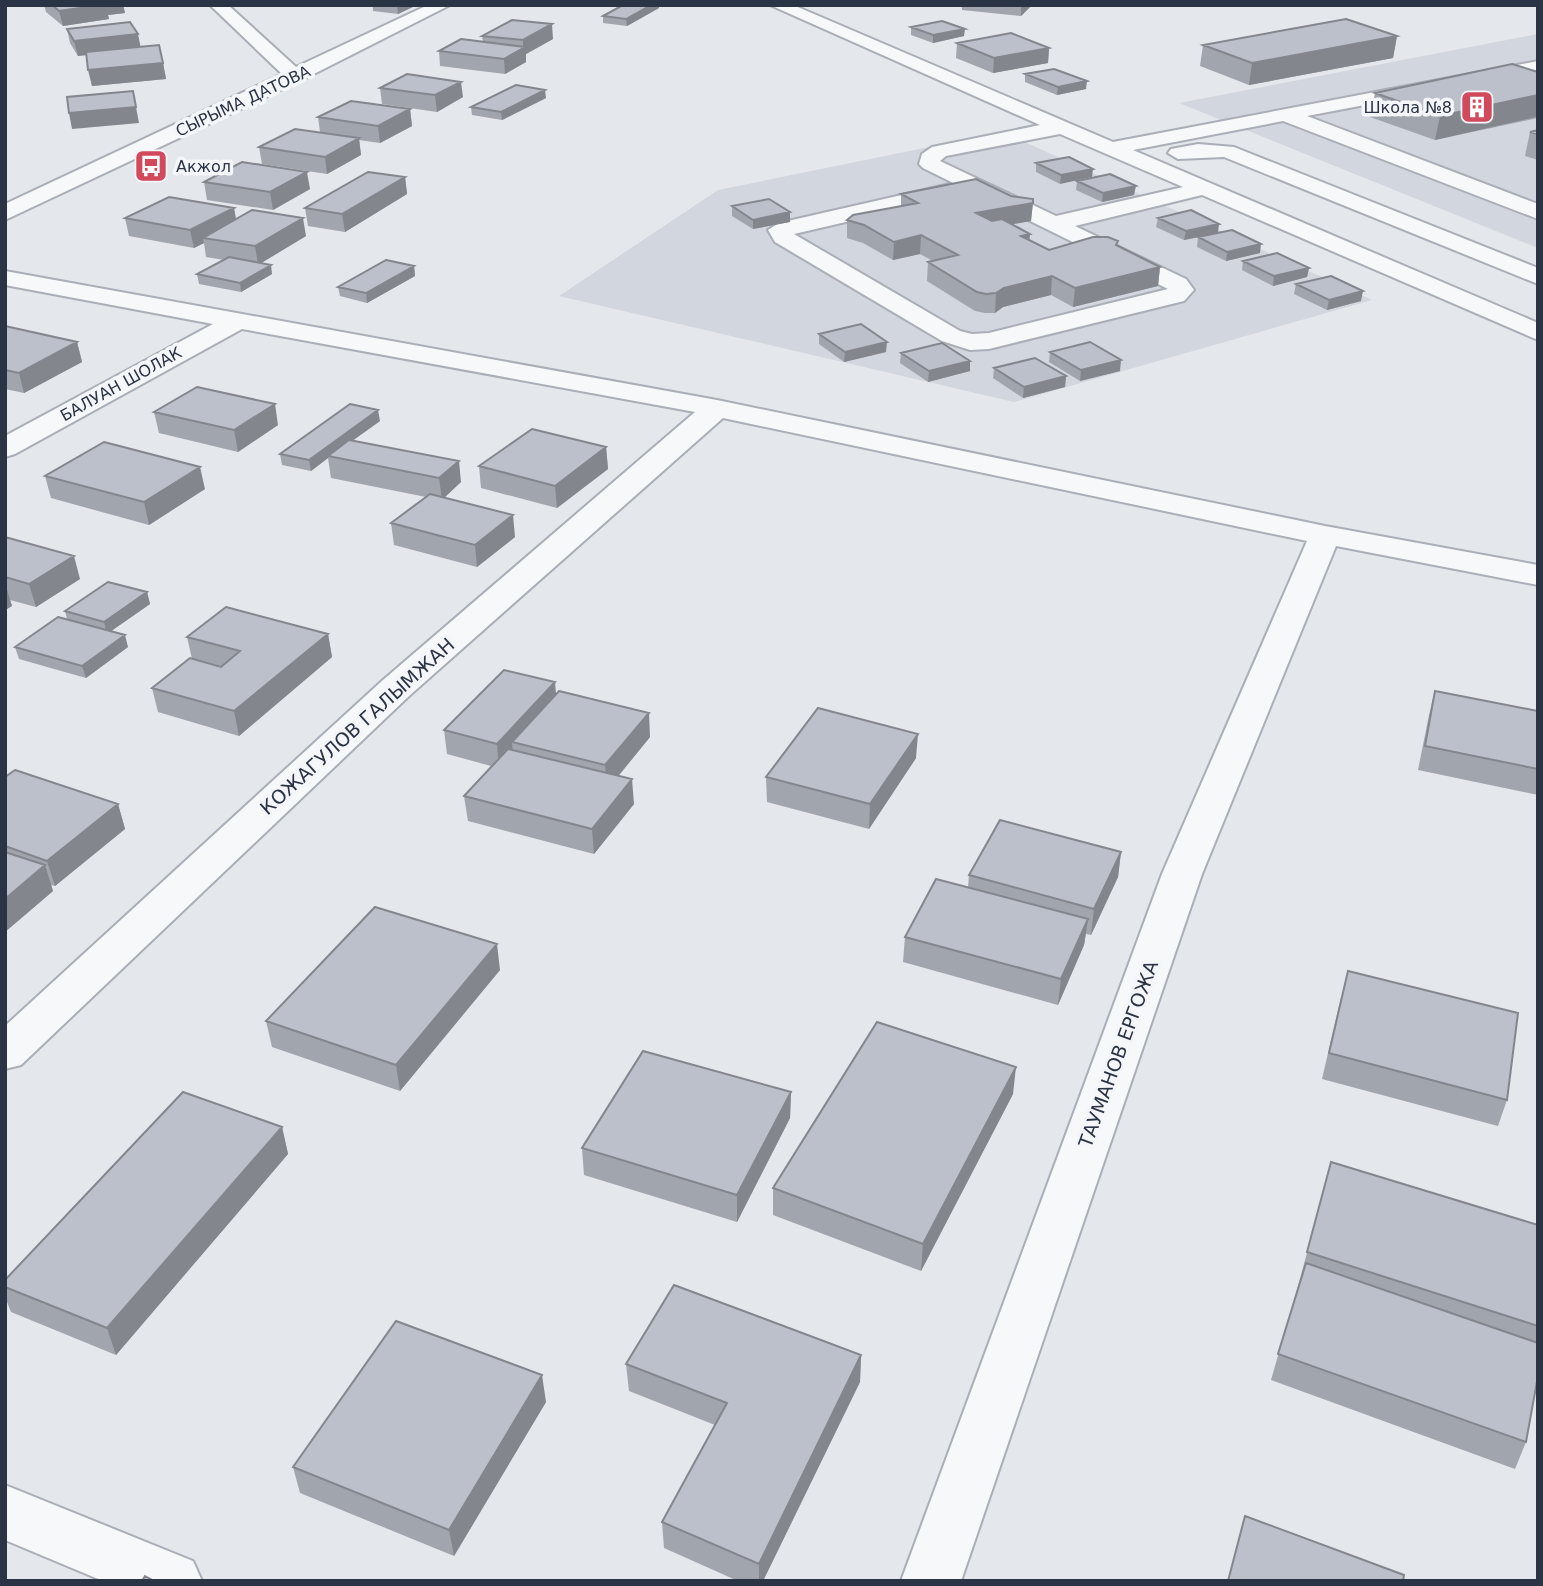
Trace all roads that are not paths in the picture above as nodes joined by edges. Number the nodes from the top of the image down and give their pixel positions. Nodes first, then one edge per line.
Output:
1 (218, 5) edge
2 (442, 5) edge
3 (778, 5) edge
4 (806, 10) edge
5 (1538, 66) edge
6 (295, 76) junction
7 (1286, 115) junction
8 (1062, 127) junction
9 (1113, 148) junction
10 (1168, 155) junction
11 (1138, 159) junction
12 (975, 186) junction
13 (1206, 188) junction
14 (1538, 212) edge
15 (5, 213) edge
16 (1053, 223) junction
17 (1471, 274) dead end
18 (1538, 277) edge
19 (5, 278) edge
20 (1538, 302) edge
21 (1508, 307) junction
22 (237, 321) junction
23 (1538, 332) edge
24 (717, 408) junction
25 (5, 448) edge
26 (1325, 535) junction
27 (1538, 575) edge
28 (5, 1053) edge
29 (5, 1512) edge
30 (172, 1581) edge
31 (931, 1581) edge

1 - 6 street
2 - 6 street, СЫРЫМА ДАТОВА
3 - 4 street
4 - 8 street
5 - 7 street
6 - 15 street, СЫРЫМА ДАТОВА
7 - 9 street
7 - 14 street
8 - 9 street
8 - 12 street
9 - 11 street
10 - 11 street
10 - 17 street
10 - 18 street
11 - 13 street
12 - 16 street
12 - 16 street
13 - 16 street
13 - 21 street
19 - 22 street
20 - 21 street
21 - 23 street
22 - 24 street
22 - 25 street, БАЛУАН ШОЛАК
24 - 26 street
24 - 28 street, КОЖАГУЛОВ ГАЛЫМЖАН
26 - 27 street
26 - 31 street, ТАУМАНОВ ЕРГОЖА
29 - 30 street

